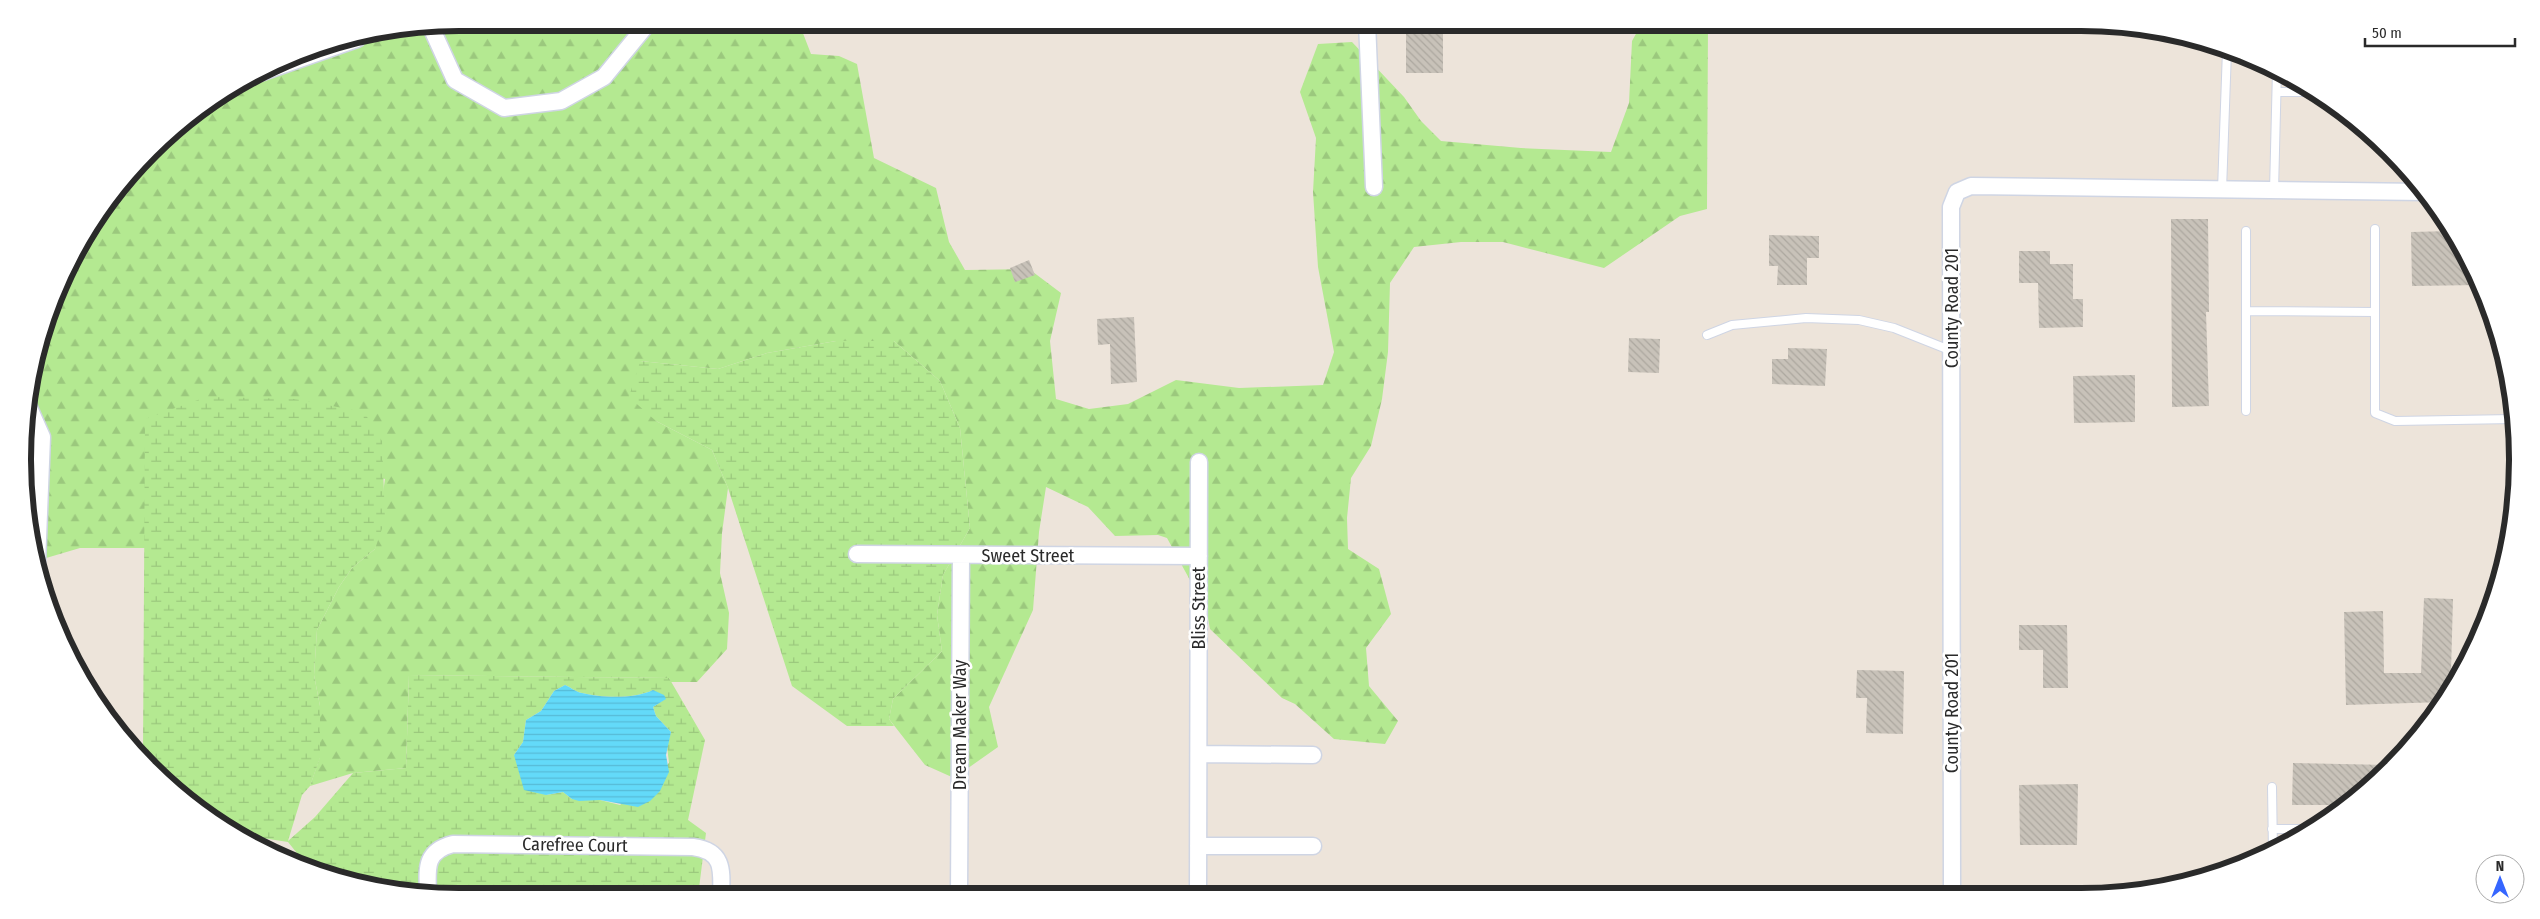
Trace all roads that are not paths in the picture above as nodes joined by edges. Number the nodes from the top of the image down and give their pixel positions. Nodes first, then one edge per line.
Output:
1 (642, 31) edge
2 (1367, 31) edge
3 (434, 32) edge
4 (2227, 57) edge
5 (2277, 79) edge
6 (2276, 92) junction
7 (2300, 92) edge
8 (1374, 188) dead end
9 (2222, 191) junction
10 (2274, 191) junction
11 (2414, 192) edge
12 (2375, 229) dead end
13 (2246, 230) dead end
14 (2246, 311) junction
15 (2375, 312) junction
16 (1707, 334) dead end
17 (1952, 351) junction
18 (2246, 411) dead end
19 (34, 417) edge
20 (2507, 419) edge
21 (1200, 462) dead end
22 (38, 537) edge
23 (857, 554) dead end
24 (961, 556) junction
25 (1199, 556) junction
26 (1199, 754) junction
27 (1313, 754) dead end
28 (2272, 787) dead end
29 (2272, 829) junction
30 (2297, 829) edge
31 (2273, 843) edge
32 (1198, 846) junction
33 (1313, 846) dead end
34 (428, 887) edge
35 (721, 888) edge
36 (959, 888) edge
37 (1198, 888) edge
38 (1952, 888) edge

1 - 3 street
2 - 8 street
4 - 9 lane
5 - 6 lane
6 - 7 lane
6 - 10 lane
9 - 10 street, County Road 201
9 - 17 street, County Road 201
10 - 11 street, County Road 201
12 - 15 lane
13 - 14 lane
14 - 15 lane
14 - 18 lane
15 - 20 lane
16 - 17 lane
17 - 38 street, County Road 201
19 - 22 street
21 - 25 street, Bliss Street
23 - 24 street, Sweet Street
24 - 25 street, Sweet Street
24 - 36 street, Dream Maker Way
25 - 26 street, Bliss Street
26 - 27 street
26 - 32 street, Bliss Street
28 - 29 lane
29 - 30 lane
29 - 31 lane
32 - 33 street
32 - 37 street, Bliss Street
34 - 35 street, Carefree Court

